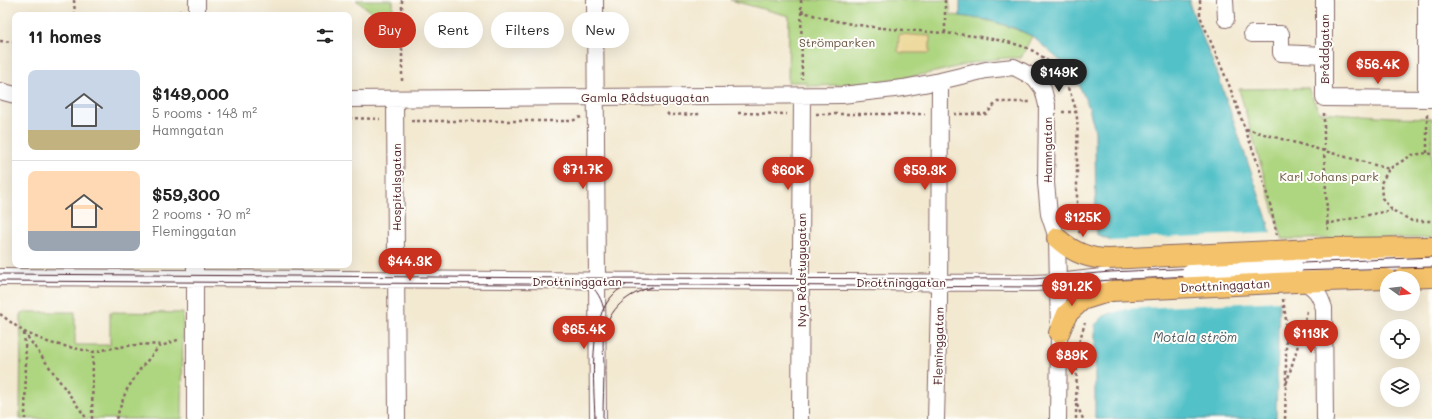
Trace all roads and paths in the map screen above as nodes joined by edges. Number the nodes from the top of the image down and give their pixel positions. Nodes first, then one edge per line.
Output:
1 (74, 0) edge
2 (402, 0) edge
3 (595, 0) edge
4 (801, 0) edge
5 (945, 0) edge
6 (1200, 0) edge
7 (1225, 0) edge
8 (1324, 0) edge
9 (1426, 0) edge
10 (197, 8) edge
11 (801, 11) junction
12 (75, 12) edge
13 (173, 12) edge
14 (1226, 19) dead end
15 (945, 33) junction
16 (1252, 34) dead end
17 (0, 41) edge
18 (12, 42) edge
19 (1324, 54) junction
20 (940, 81) junction
21 (0, 91) edge
22 (12, 94) edge
23 (802, 96) junction
24 (1324, 98) junction
25 (352, 99) edge
26 (399, 99) junction
27 (1429, 99) edge
28 (596, 101) junction
29 (665, 112) dead end
30 (1047, 112) junction
31 (1076, 112) junction
32 (704, 113) dead end
33 (733, 113) dead end
34 (802, 114) junction
35 (940, 114) junction
36 (352, 118) edge
37 (396, 121) junction
38 (1246, 129) junction
39 (1324, 151) junction
40 (1427, 153) junction
41 (1432, 154) edge
42 (1389, 169) junction
43 (1392, 210) junction
44 (1432, 221) edge
45 (1082, 236) dead end
46 (1277, 237) dead end
47 (1057, 238) junction
48 (1432, 247) edge
49 (1432, 261) edge
50 (1107, 270) junction
51 (1297, 270) junction
52 (195, 272) edge
53 (0, 277) edge
54 (1420, 277) edge
55 (1432, 277) edge
56 (1380, 278) edge
57 (397, 279) junction
58 (598, 281) junction
59 (939, 282) junction
60 (1058, 282) junction
61 (802, 284) junction
62 (1283, 298) dead end
63 (1308, 309) dead end
64 (0, 314) edge
65 (1087, 318) dead end
66 (24, 332) junction
67 (1059, 333) junction
68 (195, 338) junction
69 (163, 345) junction
70 (93, 352) junction
71 (1286, 385) junction
72 (1077, 405) junction
73 (25, 419) edge
74 (87, 419) edge
75 (92, 419) edge
76 (116, 419) edge
77 (195, 419) edge
78 (397, 419) edge
79 (598, 419) edge
80 (800, 419) edge
81 (936, 419) edge
82 (1058, 419) edge
83 (1076, 419) edge
84 (1083, 419) edge
85 (1285, 419) edge
86 (1325, 419) edge

1 - 12 path
2 - 26 path
3 - 28 street
4 - 11 path
5 - 15 path
6 - 38 path
7 - 14 street
8 - 19 street, Bråddgatan
9 - 27 street
10 - 13 path
11 - 15 path
11 - 23 path
15 - 31 path
16 - 19 street
17 - 18 path
19 - 24 street, Bråddgatan
20 - 23 street, Gamla Rådstugugatan
20 - 30 street, Hamngatan
20 - 35 street, Fleminggatan
21 - 22 street
23 - 28 street, Gamla Rådstugugatan
23 - 34 street, Nya Rådstugugatan
24 - 27 street
24 - 39 path
25 - 26 street, Gamla Rådstugugatan
26 - 28 street, Gamla Rådstugugatan
26 - 37 street, Hospitalsgatan
27 - 40 path
28 - 37 path
28 - 58 street
29 - 32 path
30 - 31 path
30 - 35 path
30 - 47 street, Hamngatan
31 - 45 path
33 - 34 path
34 - 35 path
34 - 61 street, Nya Rådstugugatan
35 - 59 street, Fleminggatan
36 - 37 path
37 - 57 street, Hospitalsgatan
38 - 39 path
38 - 46 path
39 - 42 path
39 - 43 path
40 - 41 path
40 - 42 path
42 - 43 path
43 - 44 path
47 - 50 main road, Drottninggatan
47 - 60 street, Hamngatan
48 - 51 main road, Drottninggatan
49 - 51 street, Drottninggatan
50 - 51 main road, Drottninggatan, bridge
50 - 51 main road, Drottninggatan, bridge
50 - 51 street, Drottninggatan, bridge
50 - 60 street, Drottninggatan
50 - 67 main road, Drottninggatan
51 - 56 main road, Drottninggatan
51 - 86 street
52 - 53 street, Drottninggatan
52 - 57 street, Drottninggatan
52 - 68 street
54 - 55 main road
57 - 58 street, Drottninggatan
57 - 78 street, Hospitalsgatan
58 - 61 street, Drottninggatan
58 - 79 street
59 - 60 street, Drottninggatan
59 - 61 street, Drottninggatan
59 - 81 street, Fleminggatan
60 - 67 street, Hamngatan
61 - 80 street, Nya Rådstugugatan
62 - 71 path
63 - 71 path
64 - 66 path
65 - 72 path
66 - 70 path
66 - 73 path
66 - 74 path
67 - 82 street, Hamngatan
68 - 69 path
68 - 77 street
69 - 70 path
69 - 76 path
70 - 75 path
71 - 85 path
72 - 83 path
72 - 84 path

